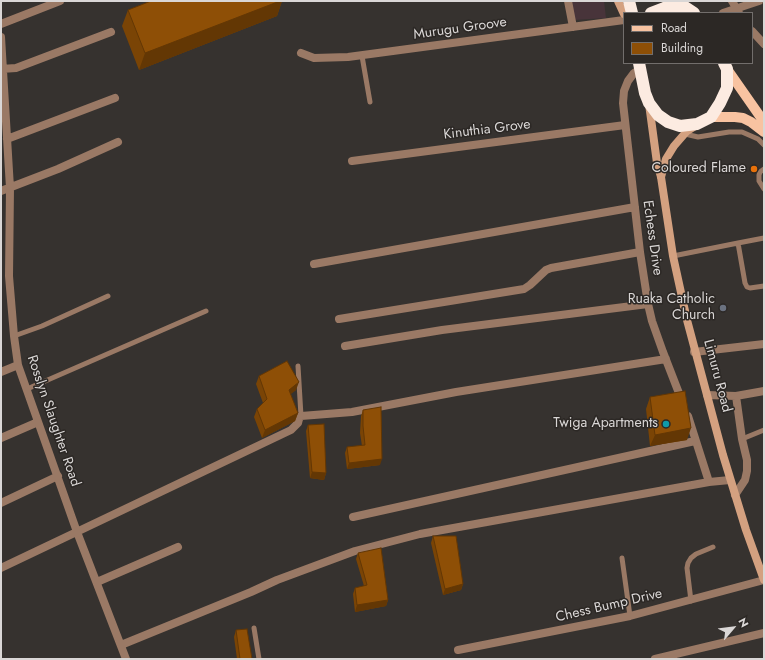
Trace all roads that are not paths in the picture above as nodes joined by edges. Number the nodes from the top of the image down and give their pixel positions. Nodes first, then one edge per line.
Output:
1 (60, 1) edge
2 (568, 1) edge
3 (618, 1) edge
4 (629, 1) edge
5 (759, 1) edge
6 (735, 7) edge
7 (690, 8) edge
8 (623, 12) edge
9 (632, 12) edge
10 (654, 12) edge
11 (725, 12) edge
12 (623, 20) edge
13 (1, 24) edge
14 (573, 27) junction
15 (111, 32) dead end
16 (753, 32) edge
17 (1, 37) edge
18 (764, 44) edge
19 (301, 53) dead end
20 (362, 56) junction
21 (639, 66) edge
22 (726, 66) edge
23 (2, 69) edge
24 (115, 98) dead end
25 (370, 102) dead end
26 (649, 104) junction
27 (3, 112) edge
28 (712, 117) junction
29 (764, 122) edge
30 (697, 124) junction
31 (625, 125) junction
32 (764, 132) edge
33 (684, 134) junction
34 (7, 139) junction
35 (118, 142) dead end
36 (764, 146) edge
37 (352, 161) dead end
38 (764, 169) edge
39 (661, 177) junction
40 (10, 188) junction
41 (764, 189) edge
42 (1, 191) edge
43 (635, 207) junction
44 (764, 238) edge
45 (738, 243) junction
46 (640, 252) junction
47 (673, 256) junction
48 (314, 264) dead end
49 (9, 276) junction
50 (1, 281) edge
51 (764, 286) edge
52 (108, 296) dead end
53 (648, 304) junction
54 (206, 311) dead end
55 (339, 319) dead end
56 (14, 336) junction
57 (764, 344) edge
58 (345, 346) dead end
59 (694, 352) junction
60 (666, 359) junction
61 (18, 365) junction
62 (298, 366) dead end
63 (1, 372) edge
64 (27, 389) junction
65 (764, 391) edge
66 (706, 395) junction
67 (736, 396) junction
68 (301, 416) junction
69 (38, 422) junction
70 (764, 430) edge
71 (1, 438) edge
72 (742, 439) junction
73 (695, 441) junction
74 (58, 476) junction
75 (730, 480) junction
76 (709, 482) junction
77 (735, 495) junction
78 (1, 503) edge
79 (353, 517) dead end
80 (77, 532) junction
81 (178, 547) dead end
82 (713, 547) dead end
83 (622, 558) dead end
84 (1, 568) edge
85 (764, 580) edge
86 (97, 582) junction
87 (691, 601) junction
88 (630, 616) junction
89 (254, 628) dead end
90 (764, 633) edge
91 (121, 645) junction
92 (458, 650) dead end
93 (126, 659) edge
94 (258, 659) edge
95 (655, 659) edge

1 - 13 street
2 - 14 street
3 - 8 main road
4 - 9 highway
5 - 6 street
6 - 11 street
7 - 10 highway
12 - 14 street, Murugu Groove
14 - 20 street, Murugu Groove
15 - 23 street
16 - 18 street
17 - 23 street, Rosslyn Slaughter Road
19 - 20 street, Murugu Groove
20 - 25 lane
21 - 26 highway
21 - 31 street, Echess Drive
22 - 28 highway
22 - 29 main road
23 - 27 street, Rosslyn Slaughter Road
24 - 34 street
26 - 30 highway
26 - 39 main road, Limuru Road
27 - 34 street, Rosslyn Slaughter Road
28 - 30 highway
28 - 32 main road
30 - 33 main road
31 - 37 street, Kinuthia Grove
31 - 43 street, Echess Drive
33 - 36 lane
33 - 39 main road
34 - 40 street, Rosslyn Slaughter Road
35 - 40 street
38 - 41 lane
39 - 47 main road, Limuru Road
40 - 42 street
40 - 49 street, Rosslyn Slaughter Road
43 - 46 street, Echess Drive
43 - 48 street
44 - 45 lane
45 - 47 lane
45 - 51 lane
46 - 53 street, Echess Drive
46 - 55 street
47 - 59 main road, Limuru Road
49 - 50 street
49 - 56 street, Rosslyn Slaughter Road
52 - 56 lane
53 - 58 street
53 - 60 street, Echess Drive
54 - 64 lane
56 - 61 street, Rosslyn Slaughter Road
57 - 59 street
59 - 66 main road, Limuru Road
60 - 68 street
60 - 73 street, Echess Drive
61 - 63 street
61 - 64 street, Rosslyn Slaughter Road
62 - 68 lane
64 - 69 street, Rosslyn Slaughter Road
65 - 67 street
66 - 67 street
66 - 75 main road, Limuru Road
67 - 72 street
68 - 80 street
69 - 71 street
69 - 74 street, Rosslyn Slaughter Road
70 - 72 lane
72 - 77 street
73 - 76 street, Echess Drive
73 - 79 street
74 - 78 street
74 - 80 street, Rosslyn Slaughter Road
75 - 76 street
75 - 77 main road, Limuru Road
76 - 91 street
77 - 85 main road, Limuru Road
80 - 84 street
80 - 86 street, Rosslyn Slaughter Road
81 - 86 street
82 - 87 lane
83 - 88 lane
85 - 87 street, Chess Bump Drive
86 - 91 street, Rosslyn Slaughter Road
87 - 88 street, Chess Bump Drive
88 - 92 street, Chess Bump Drive
89 - 94 lane
90 - 95 street
91 - 93 street, Rosslyn Slaughter Road

